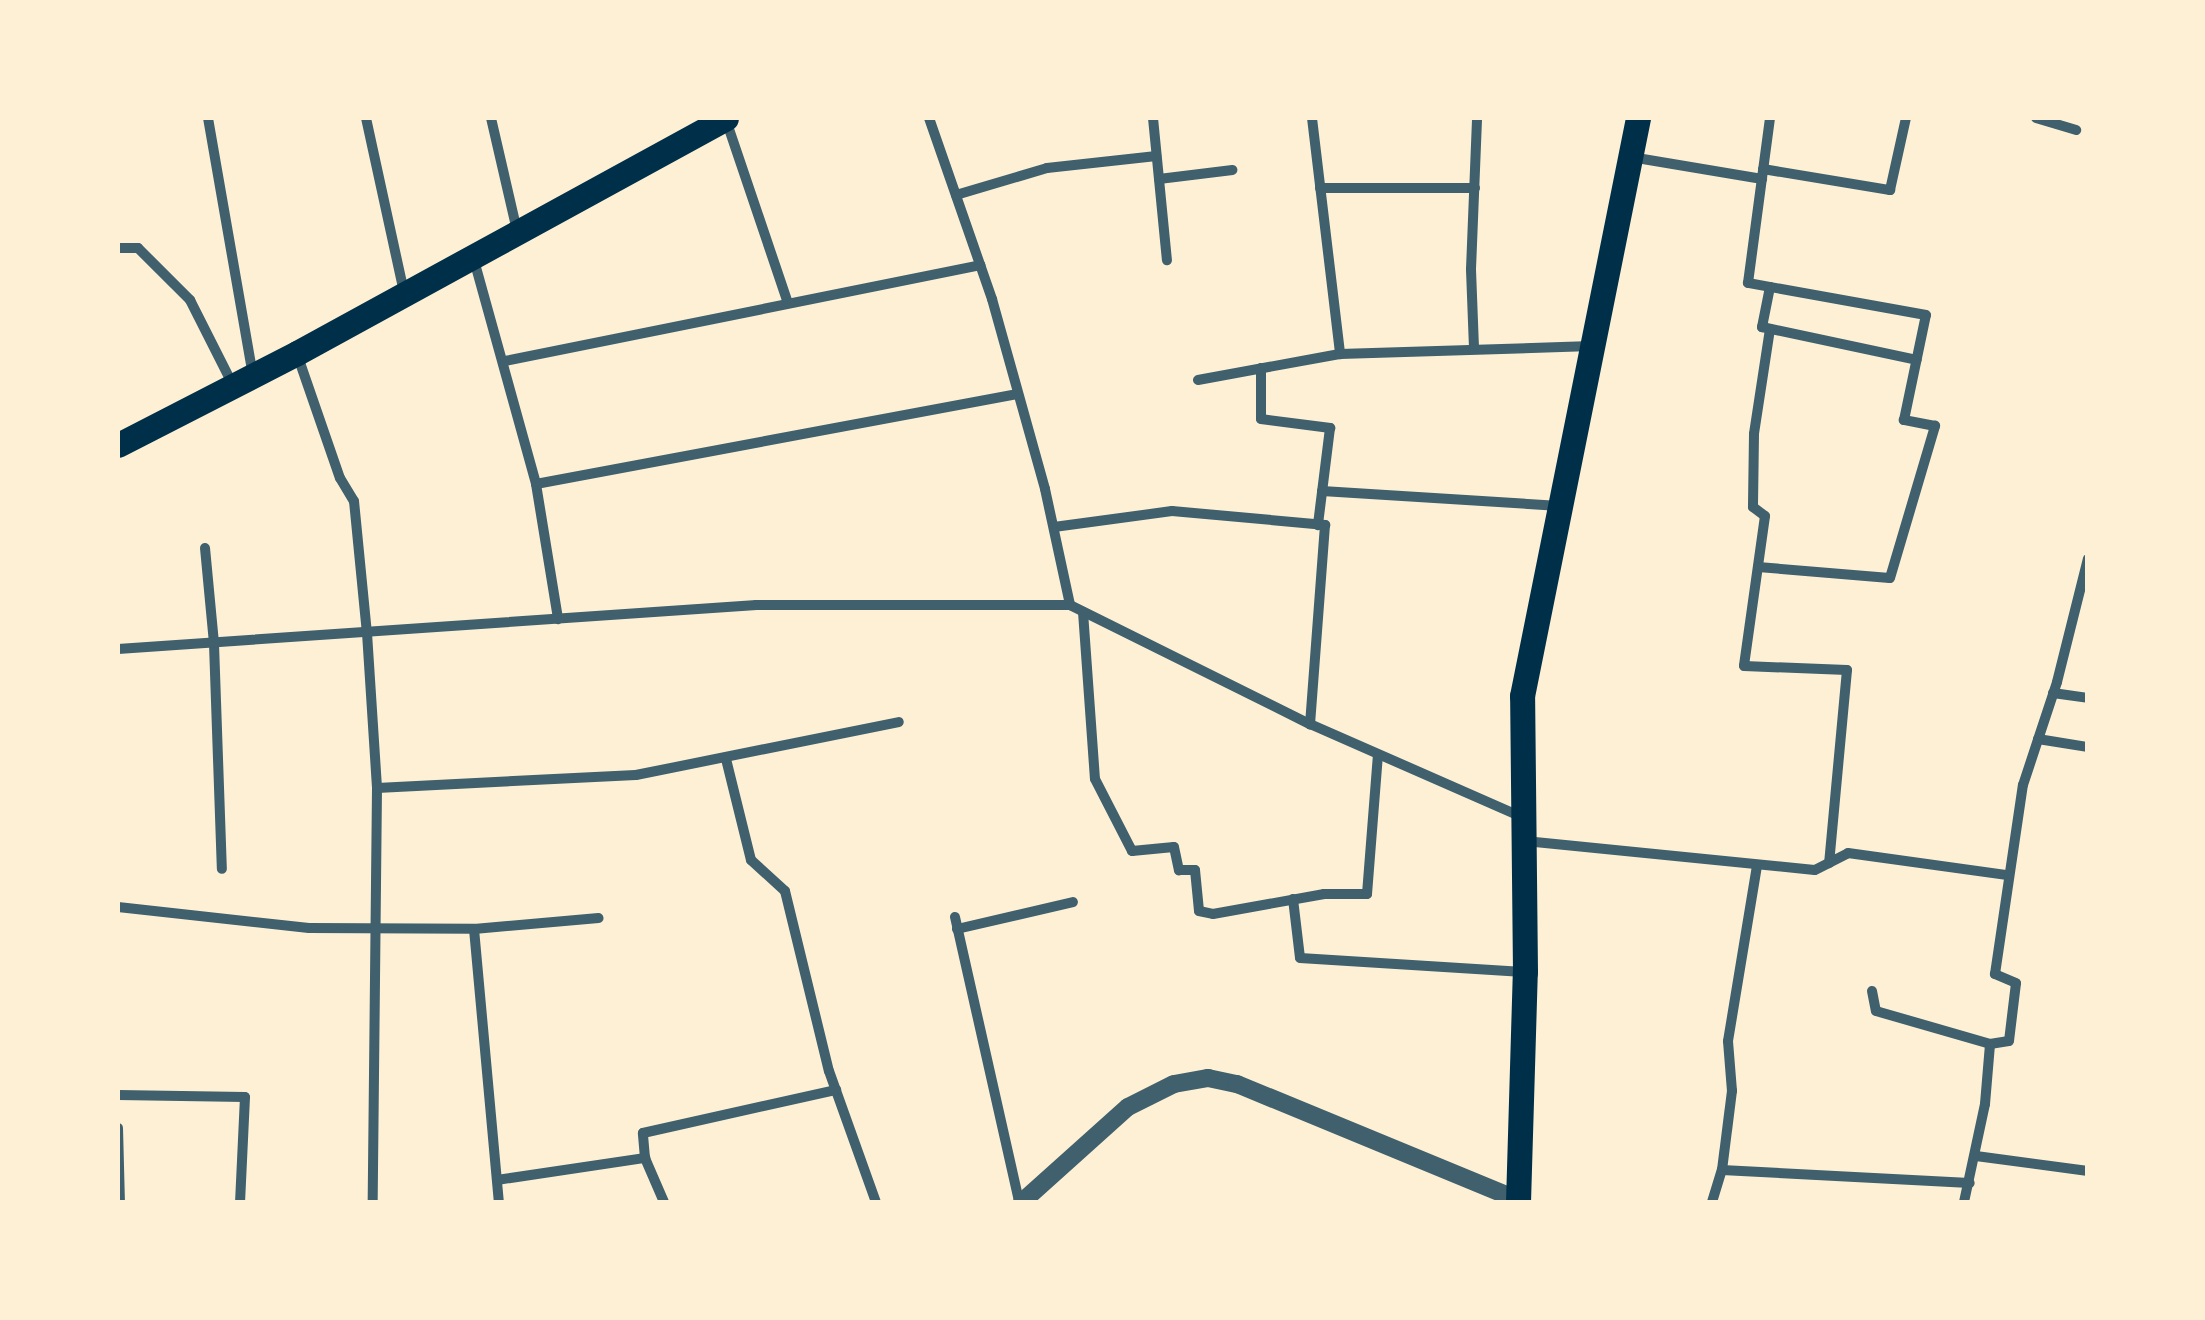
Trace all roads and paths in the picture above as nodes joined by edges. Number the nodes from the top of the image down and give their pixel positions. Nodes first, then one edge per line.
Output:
1 (208, 118) edge
2 (366, 118) edge
3 (491, 118) edge
4 (725, 118) edge
5 (928, 118) edge
6 (1152, 118) edge
7 (1312, 118) edge
8 (1477, 118) edge
9 (1638, 118) edge
10 (1770, 118) edge
11 (1906, 118) edge
12 (2036, 118) edge
13 (2076, 130) dead end
14 (1156, 156) junction
15 (1631, 157) junction
16 (1232, 170) dead end
17 (1763, 174) junction
18 (1158, 179) junction
19 (1320, 188) junction
20 (1475, 188) junction
21 (956, 195) junction
22 (518, 232) junction
23 (118, 248) edge
24 (473, 256) junction
25 (1167, 260) dead end
26 (980, 265) junction
27 (1770, 287) junction
28 (404, 294) junction
29 (788, 303) junction
30 (1770, 329) junction
31 (1593, 346) junction
32 (1474, 348) junction
33 (297, 353) junction
34 (1340, 354) junction
35 (505, 360) junction
36 (1917, 360) junction
37 (1262, 368) junction
38 (1198, 380) dead end
39 (243, 381) junction
40 (1018, 394) junction
41 (118, 445) edge
42 (536, 484) junction
43 (1322, 491) junction
44 (1560, 506) junction
45 (1318, 525) junction
46 (1054, 527) junction
47 (205, 548) dead end
48 (2088, 559) edge
49 (1758, 568) junction
50 (1070, 605) junction
51 (1083, 612) junction
52 (558, 619) junction
53 (367, 633) junction
54 (214, 644) junction
55 (118, 649) edge
56 (2053, 693) junction
57 (2088, 698) edge
58 (898, 722) dead end
59 (1310, 724) junction
60 (2038, 739) junction
61 (2088, 748) edge
62 (1378, 755) junction
63 (726, 760) junction
64 (377, 788) junction
65 (1523, 829) junction
66 (1828, 863) junction
67 (1757, 864) junction
68 (222, 869) dead end
69 (2007, 876) junction
70 (1293, 899) junction
71 (1073, 902) dead end
72 (118, 907) edge
73 (599, 918) dead end
74 (376, 929) junction
75 (474, 929) junction
76 (1525, 972) junction
77 (1872, 991) dead end
78 (1990, 1044) junction
79 (836, 1090) junction
80 (118, 1095) edge
81 (118, 1128) edge
82 (1976, 1156) junction
83 (645, 1158) junction
84 (1722, 1170) junction
85 (2088, 1171) edge
86 (496, 1180) junction
87 (1970, 1183) junction
88 (119, 1196) edge
89 (1518, 1201) edge
90 (240, 1202) edge
91 (373, 1202) edge
92 (498, 1202) edge
93 (664, 1202) edge
94 (876, 1202) edge
95 (1020, 1202) edge
96 (1712, 1202) edge
97 (1964, 1202) edge

1 - 39 street
2 - 28 street
3 - 22 street
4 - 22 main road
4 - 29 street
5 - 21 street
6 - 14 street
7 - 19 street
8 - 20 street
9 - 15 main road
10 - 17 street
11 - 17 street
12 - 13 street
14 - 18 street
14 - 21 street
15 - 17 street
15 - 31 main road
16 - 18 street
17 - 27 street
18 - 25 street
19 - 20 street
19 - 34 street
20 - 32 street
21 - 26 street
22 - 24 main road
23 - 39 street
24 - 28 main road
24 - 35 street
26 - 29 street
26 - 40 street
27 - 30 street
27 - 36 street
28 - 33 main road
29 - 35 street
30 - 36 street
30 - 49 street
31 - 32 street
31 - 44 main road
32 - 34 street
33 - 39 main road
33 - 53 street
34 - 37 street
35 - 42 street
36 - 49 street
37 - 38 street
37 - 43 street
39 - 41 main road
40 - 42 street
40 - 46 street
42 - 52 street
43 - 44 street
43 - 45 street
44 - 65 main road
45 - 46 street
45 - 59 street
46 - 50 street
47 - 54 street
48 - 56 street
49 - 66 street
50 - 51 street
50 - 52 street
51 - 59 street
51 - 70 street
52 - 53 street
53 - 54 street
53 - 64 street
54 - 55 street
54 - 68 street
56 - 57 street
56 - 60 street
58 - 63 street
59 - 62 street
60 - 61 street
60 - 69 street
62 - 65 street
62 - 70 street
63 - 64 street
63 - 79 street
64 - 74 street
65 - 67 street
65 - 76 main road
66 - 67 street
66 - 69 street
67 - 84 street
69 - 78 street
70 - 76 street
71 - 95 street
72 - 74 street
73 - 75 street
74 - 75 street
74 - 91 street
75 - 86 street
76 - 89 main road
77 - 78 street
78 - 82 street
79 - 83 street
79 - 94 street
80 - 90 street
81 - 88 street
82 - 85 street
82 - 87 street
83 - 86 street
83 - 93 street
84 - 87 street
84 - 96 street
86 - 92 street
87 - 97 street
89 - 95 street

